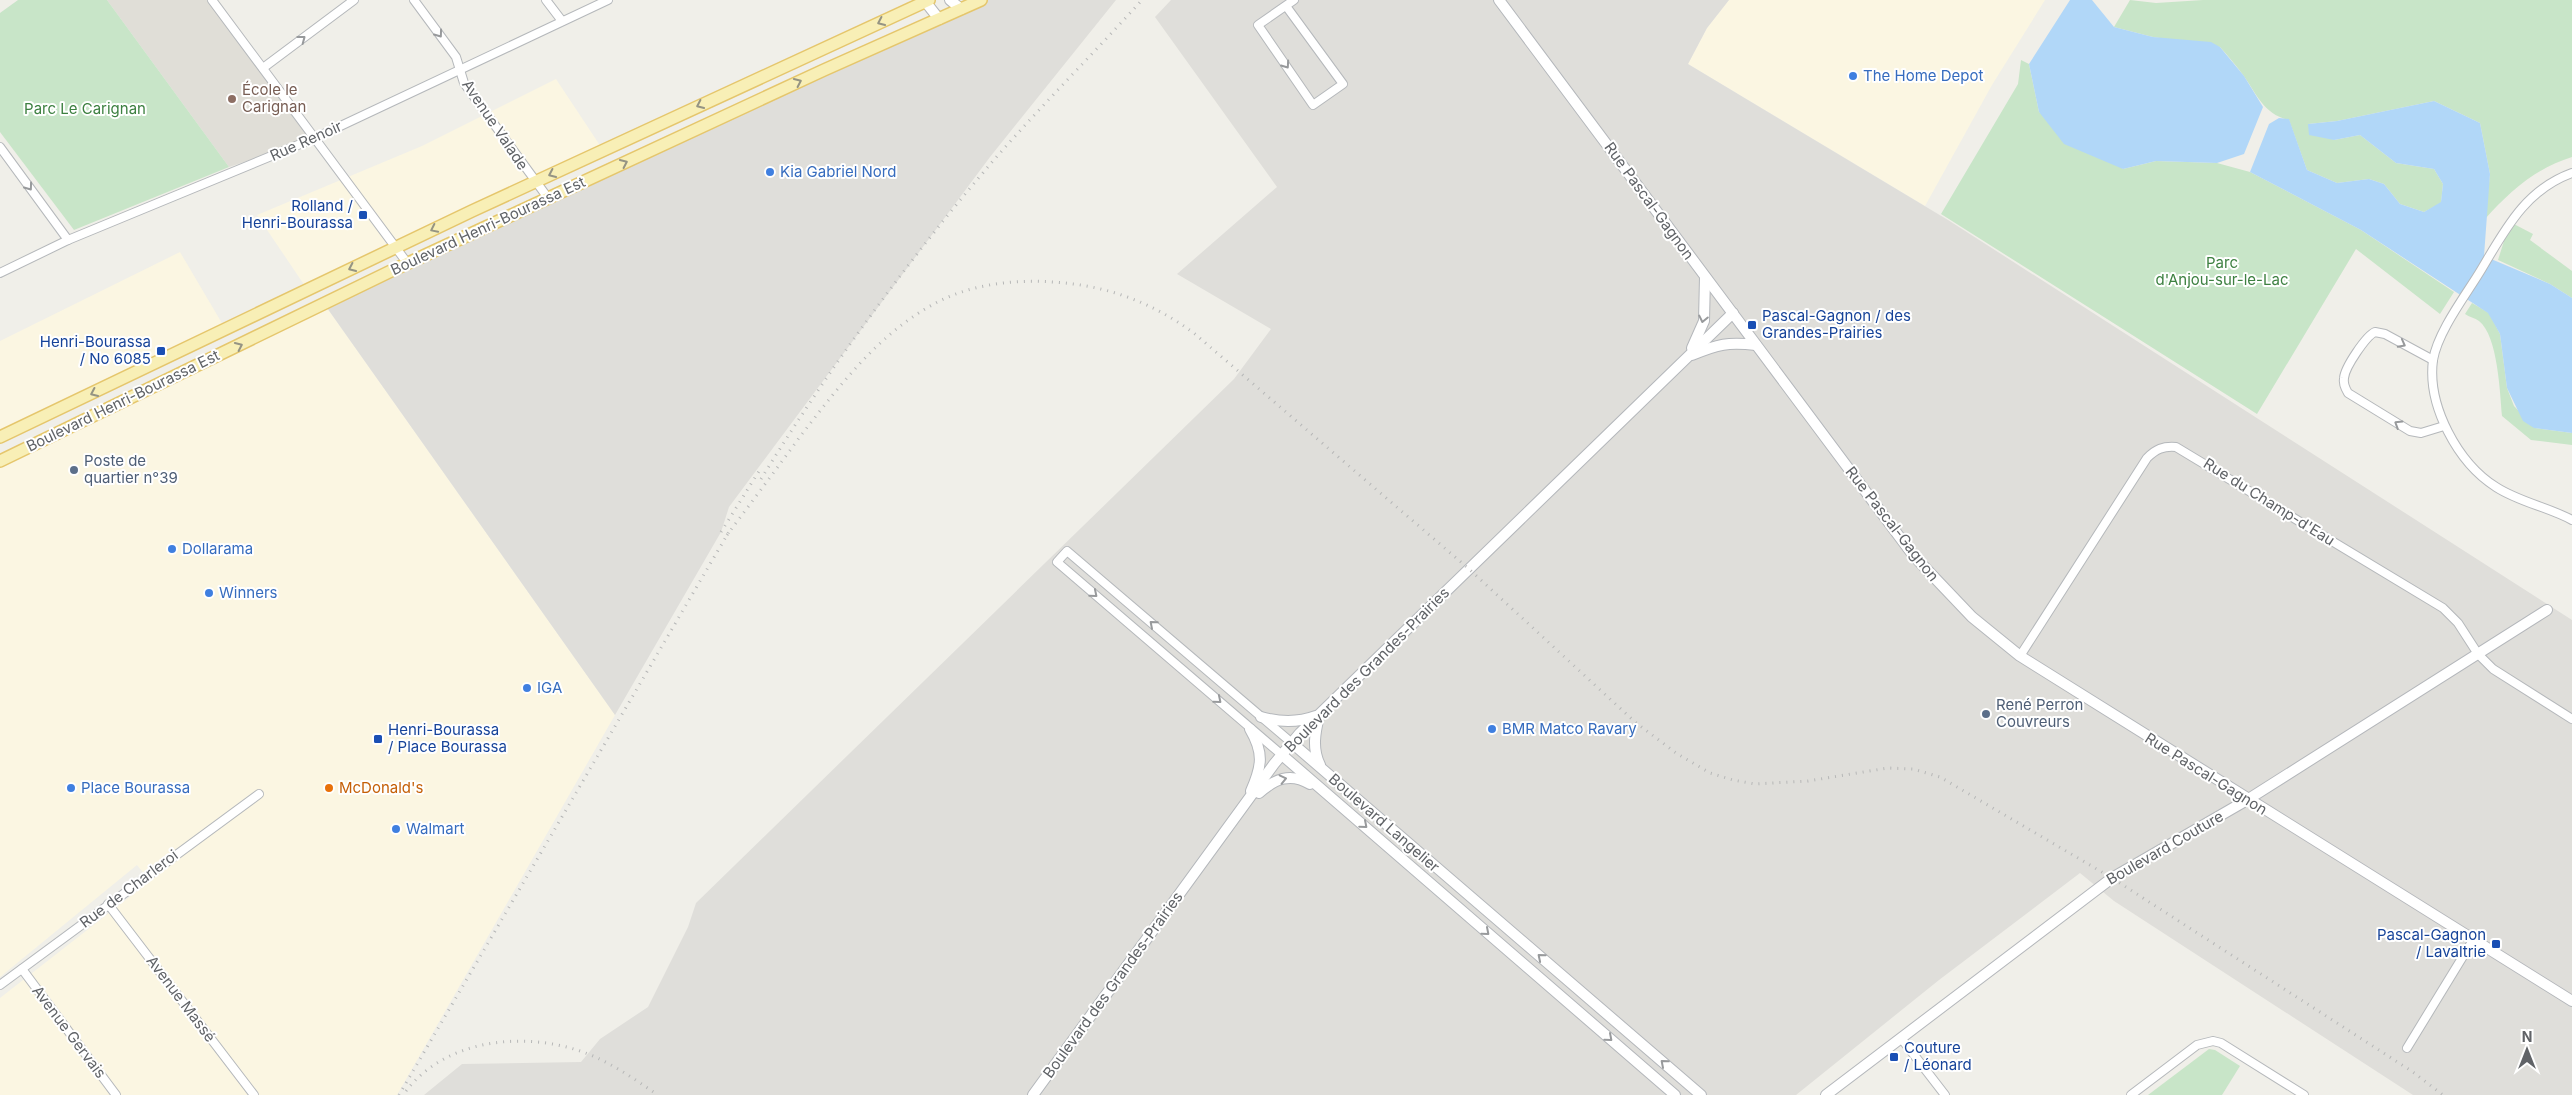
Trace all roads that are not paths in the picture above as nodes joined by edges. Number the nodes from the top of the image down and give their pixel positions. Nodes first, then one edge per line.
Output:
1 (212, 0) edge
2 (354, 0) edge
3 (414, 0) edge
4 (546, 0) edge
5 (608, 0) edge
6 (926, 0) edge
7 (950, 0) edge
8 (981, 0) edge
9 (1294, 0) edge
10 (1499, 0) edge
11 (1286, 6) junction
12 (961, 9) junction
13 (939, 19) junction
14 (562, 21) junction
15 (263, 68) junction
16 (460, 71) junction
17 (315, 138) junction
18 (0, 147) edge
19 (2572, 173) edge
20 (535, 182) junction
21 (548, 198) junction
22 (68, 240) junction
23 (396, 248) junction
24 (408, 264) junction
25 (0, 273) edge
26 (1705, 277) junction
27 (1733, 313) junction
28 (1756, 345) junction
29 (1687, 357) junction
30 (2433, 360) junction
31 (2444, 426) junction
32 (0, 438) edge
33 (0, 460) edge
34 (2572, 520) edge
35 (2547, 610) dead end
36 (2478, 654) junction
37 (2020, 656) junction
38 (1319, 715) junction
39 (1261, 717) junction
40 (2572, 719) edge
41 (1250, 729) junction
42 (1292, 743) junction
43 (1282, 755) junction
44 (1321, 768) junction
45 (1327, 793) junction
46 (259, 794) dead end
47 (2247, 800) junction
48 (1244, 805) junction
49 (108, 904) junction
50 (2473, 940) junction
51 (22, 969) junction
52 (0, 985) edge
53 (2572, 1002) edge
54 (1901, 1038) junction
55 (2407, 1048) dead end
56 (116, 1095) edge
57 (254, 1095) edge
58 (1033, 1095) edge
59 (1675, 1095) edge
60 (1701, 1095) edge
61 (1826, 1095) edge
62 (1945, 1095) edge
63 (2131, 1095) edge
64 (2304, 1095) edge

1 - 15 street
15 -> 2 street
3 -> 16 street, Avenue Valade
4 - 14 street
5 - 14 street, Rue Renoir
6 - 13 main road
6 -> 20 main road, Boulevard Henri-Bourassa Est
7 - 12 main road
8 - 12 main road, Boulevard Henri-Bourassa Est
9 - 11 street
10 - 26 main road, Rue Pascal-Gagnon
11 -> 11 street
12 - 13 main road, Boulevard Henri-Bourassa Est
21 -> 13 main road, Boulevard Henri-Bourassa Est
14 - 16 street, Rue Renoir
15 - 17 street
16 - 17 street, Rue Renoir
16 - 20 street, Avenue Valade
17 - 22 street, Rue Renoir
17 - 23 street
18 -> 22 street
19 - 30 street
20 - 21 street, Avenue Valade
20 -> 23 main road, Boulevard Henri-Bourassa Est
21 - 24 main road, Boulevard Henri-Bourassa Est
22 - 25 street, Rue Renoir
23 - 24 street
23 -> 32 main road, Boulevard Henri-Bourassa Est
33 -> 24 main road, Boulevard Henri-Bourassa Est
26 - 27 main road, Rue Pascal-Gagnon
26 -> 29 main road
27 - 28 main road, Rue Pascal-Gagnon
27 - 29 main road, Boulevard des Grandes-Prairies
28 - 29 main road
28 - 37 main road, Rue Pascal-Gagnon
29 - 38 main road, Boulevard des Grandes-Prairies
30 - 31 street
31 -> 30 street
31 - 34 street
35 - 36 main road, Boulevard Couture
36 - 37 street, Rue du Champ-d'Eau
36 - 40 street, Rue du Champ-d'Eau
36 - 47 main road, Boulevard Couture
37 - 47 main road, Rue Pascal-Gagnon
38 - 39 main road
38 - 42 main road, Boulevard des Grandes-Prairies
38 - 44 main road
39 -> 41 street, Boulevard Langelier
39 - 42 street, Boulevard Langelier
41 - 43 street, Boulevard Langelier
41 - 48 main road
42 - 43 main road, Boulevard des Grandes-Prairies
42 - 44 main road, Boulevard Langelier
43 - 45 main road, Boulevard Langelier
43 - 48 main road, Boulevard des Grandes-Prairies
60 -> 44 main road, Boulevard Langelier
48 -> 45 main road
45 -> 59 main road, Boulevard Langelier
46 - 49 street, Rue de Charleroi
47 - 50 main road, Rue Pascal-Gagnon
47 - 54 main road, Boulevard Couture
48 - 58 main road, Boulevard des Grandes-Prairies
49 - 51 street, Rue de Charleroi
49 - 57 street, Avenue Massé
50 - 53 main road, Rue Pascal-Gagnon
50 - 55 street
51 - 52 street, Rue de Charleroi
51 - 56 street, Avenue Gervais
54 - 61 main road, Boulevard Couture
54 - 62 street
63 - 64 street

